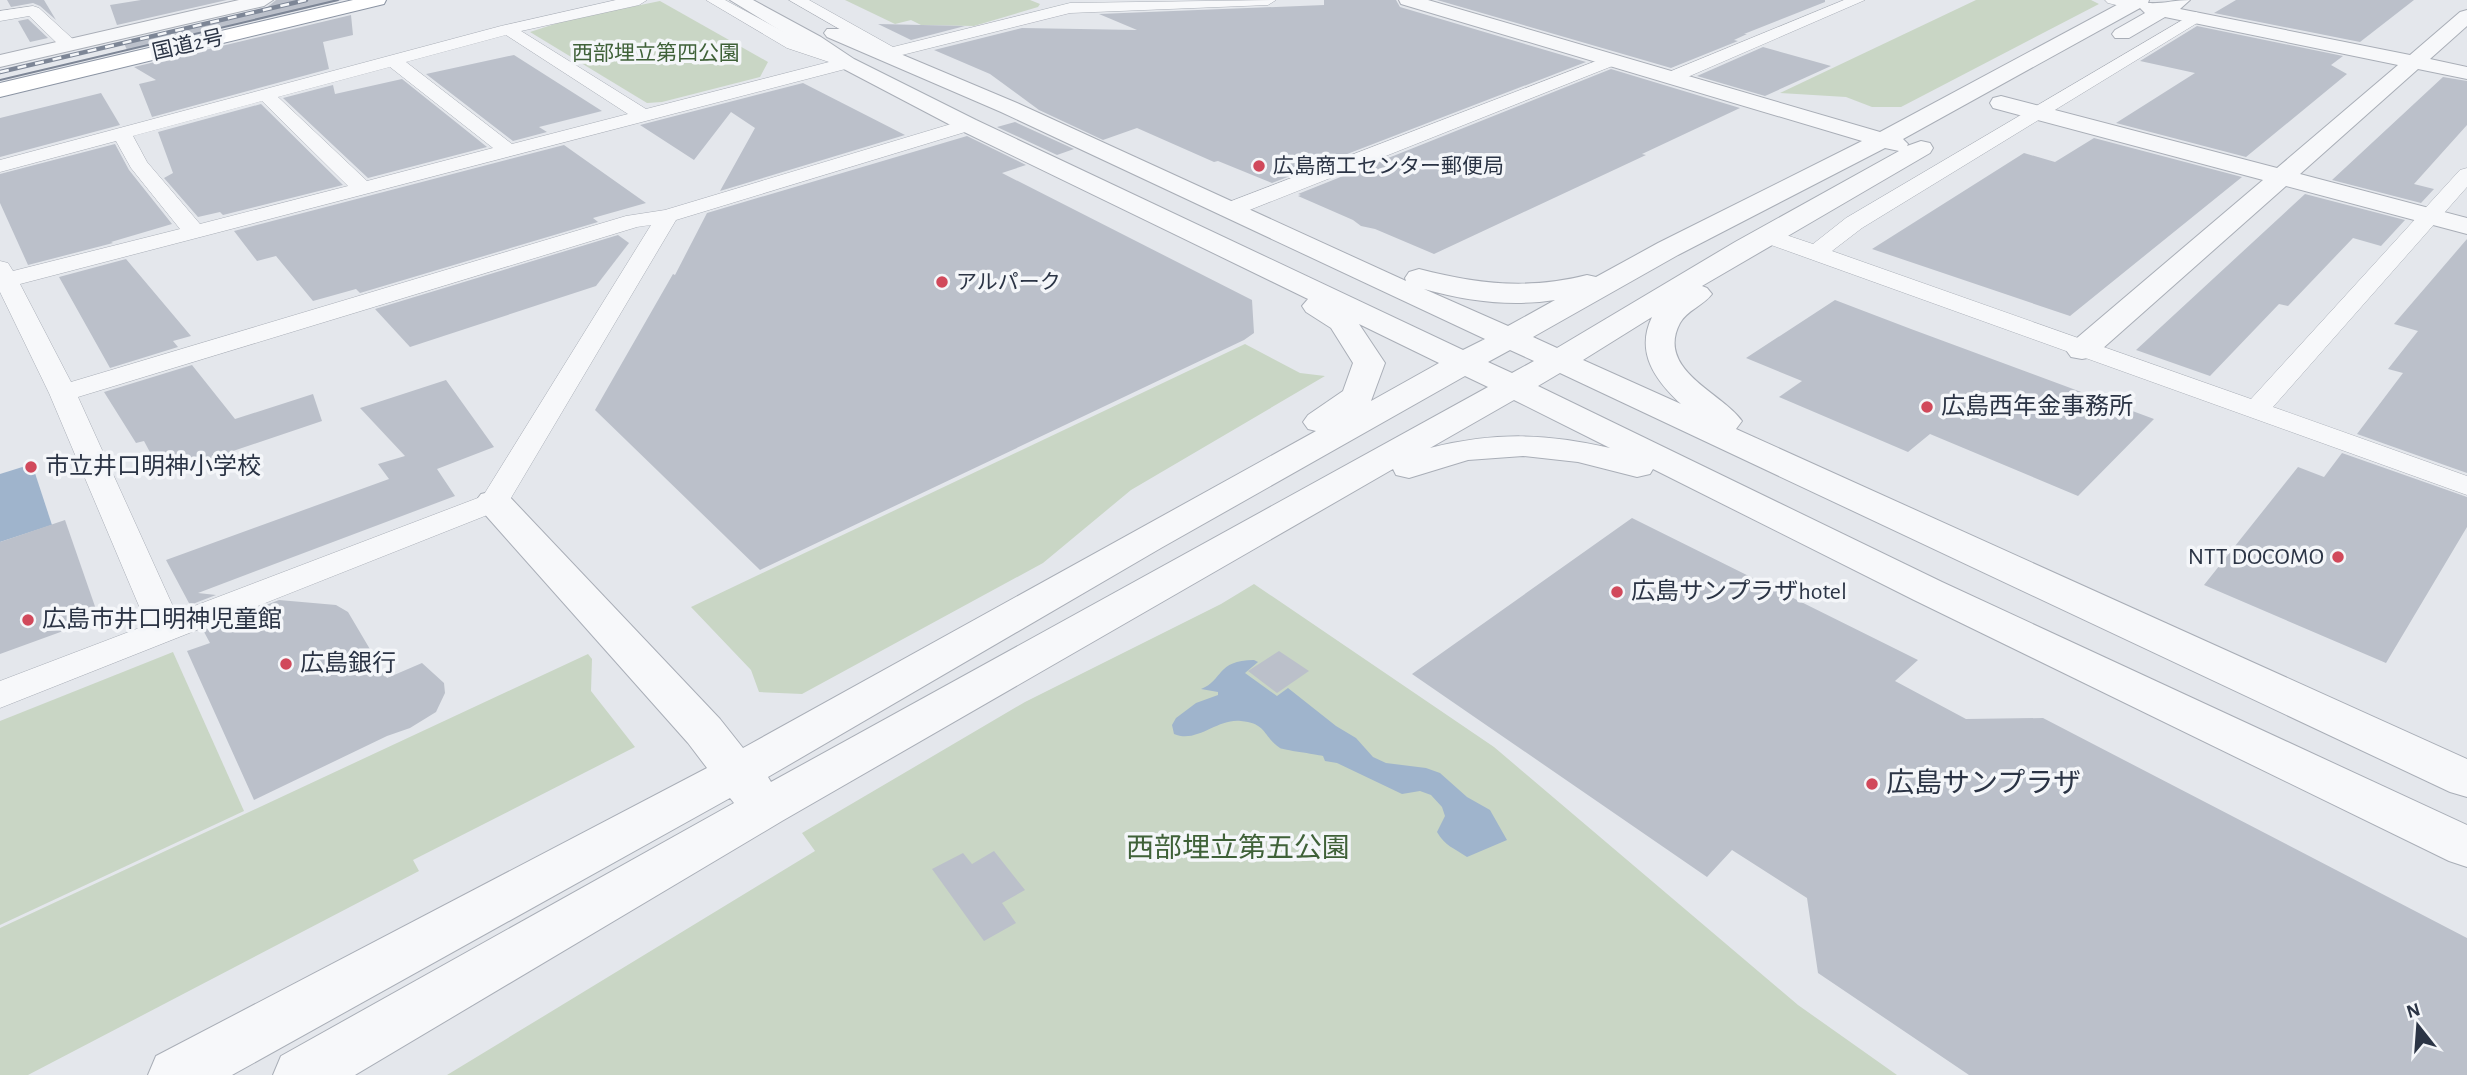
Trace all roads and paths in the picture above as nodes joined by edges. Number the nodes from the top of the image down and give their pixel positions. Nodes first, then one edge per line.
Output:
1 (264, 0) edge
2 (377, 0) edge
3 (639, 0) edge
4 (714, 0) edge
5 (739, 0) edge
6 (766, 0) edge
7 (1049, 0) edge
8 (1268, 0) edge
9 (1408, 0) edge
10 (1813, 0) edge
11 (2129, 1) edge
12 (1163, 2) edge
13 (1849, 3) edge
14 (2171, 5) edge
15 (1070, 8) junction
16 (793, 13) edge
17 (0, 16) edge
18 (2467, 16) edge
19 (2196, 17) junction
20 (507, 29) junction
21 (2104, 44) dead end
22 (69, 45) junction
23 (890, 54) junction
24 (0, 61) edge
25 (393, 61) junction
26 (1609, 61) junction
27 (847, 62) junction
28 (2415, 62) junction
29 (2467, 73) edge
30 (1670, 78) junction
31 (0, 90) edge
32 (2024, 90) dead end
33 (266, 95) junction
34 (2001, 103) junction
35 (2037, 113) junction
36 (640, 114) junction
37 (1977, 117) dead end
38 (968, 125) junction
39 (122, 133) junction
40 (1883, 140) junction
41 (509, 151) junction
42 (0, 166) edge
43 (2467, 174) edge
44 (2283, 178) junction
45 (363, 188) junction
46 (1229, 211) junction
47 (668, 216) junction
48 (2429, 217) junction
49 (2467, 226) edge
50 (1270, 230) junction
51 (195, 232) junction
52 (1756, 242) junction
53 (1668, 249) junction
54 (1816, 253) junction
55 (1257, 265) junction
56 (2, 277) edge
57 (1511, 338) junction
58 (2082, 350) junction
59 (1558, 361) junction
60 (1465, 363) junction
61 (1514, 387) junction
62 (63, 393) junction
63 (2255, 411) junction
64 (2467, 486) edge
65 (494, 502) junction
66 (1147, 540) junction
67 (1164, 585) junction
68 (1928, 591) junction
69 (2011, 630) junction
70 (167, 631) junction
71 (2160, 637) junction
72 (2230, 670) junction
73 (0, 695) edge
74 (2467, 763) edge
75 (2467, 779) edge
76 (751, 791) junction
77 (2467, 847) edge
78 (2467, 874) edge
79 (177, 1075) edge
80 (302, 1075) edge

1 - 22 street
2 - 31 highway, 国道2号
3 - 20 street
4 - 27 street
5 - 16 street
6 - 16 street
7 - 15 street
8 - 12 street
9 - 26 street
10 - 13 street
11 - 14 street
11 - 40 street
12 - 15 street
13 - 30 street
14 - 19 street
14 - 21 street
15 - 23 street
16 - 23 street
16 - 27 street
17 - 22 street
18 - 28 street
19 - 28 street
19 - 35 street
20 - 25 street
20 - 36 street
22 - 24 street
23 - 46 street
25 - 33 street
25 - 41 street
26 - 30 street
26 - 46 street
27 - 36 street
27 - 38 street
28 - 29 street
28 - 44 street
30 - 40 street
32 - 34 street
33 - 39 street
33 - 45 street
34 - 35 street
34 - 37 street
35 - 44 street
35 - 54 street
36 - 41 street
38 - 47 street
38 - 55 street
39 - 42 street
39 - 51 street
40 - 52 street
40 - 53 street
41 - 45 street
43 - 48 street
44 - 48 street
44 - 58 street
45 - 51 street
46 - 50 street
47 - 62 street
47 - 65 street
48 - 49 street
48 - 63 street
50 - 53 street
50 - 57 street
51 - 56 street
52 - 54 street
52 - 59 street
52 - 71 street
53 - 57 street
54 - 58 street
55 - 60 street
55 - 66 street
56 - 62 street
57 - 59 street
57 - 60 street
58 - 63 street
59 - 61 street
59 - 71 street
60 - 61 street
60 - 66 street
61 - 67 street
61 - 68 street
62 - 70 street
63 - 64 street
65 - 70 street
65 - 76 street
66 - 76 street
67 - 68 street
67 - 76 street
68 - 69 street
69 - 77 street
69 - 78 street
70 - 73 street
71 - 72 street
72 - 74 street
72 - 75 street
76 - 79 street
76 - 80 street

